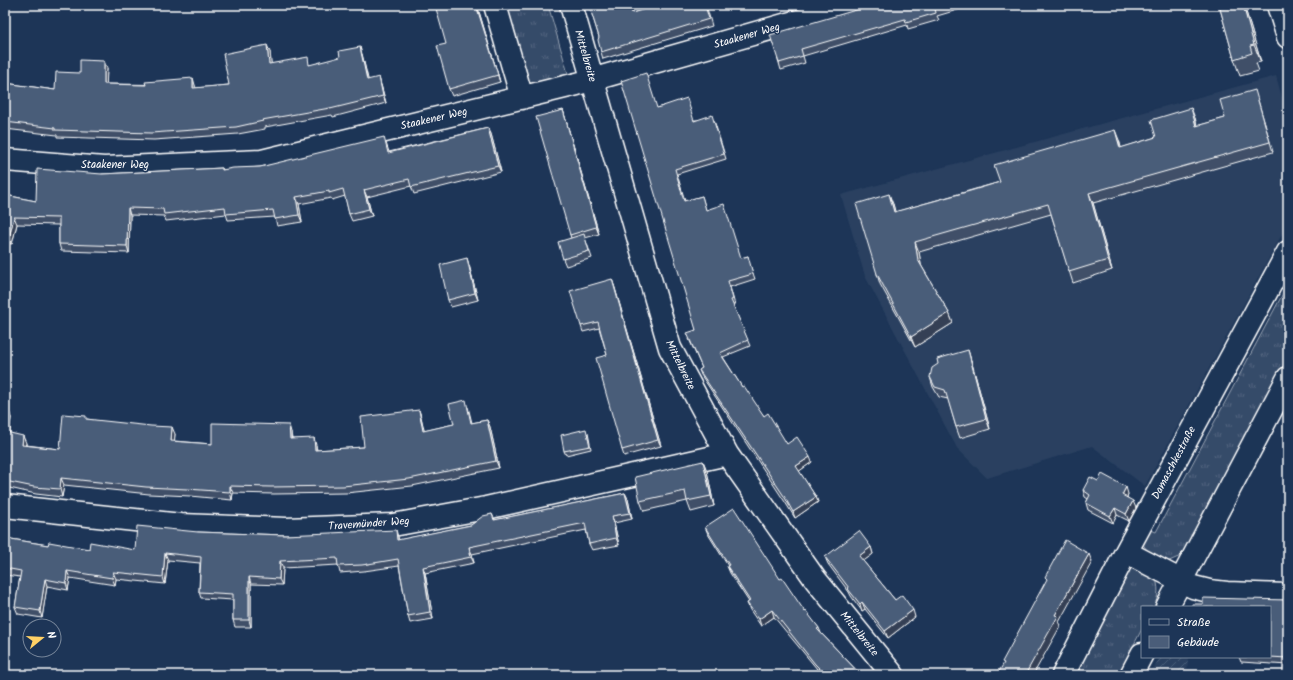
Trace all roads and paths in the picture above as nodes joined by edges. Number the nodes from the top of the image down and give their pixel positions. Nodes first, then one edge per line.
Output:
1 (495, 5) edge
2 (571, 5) edge
3 (854, 5) edge
4 (1278, 5) edge
5 (1288, 37) edge
6 (592, 80) junction
7 (522, 98) junction
8 (5, 160) edge
9 (1288, 252) edge
10 (1288, 378) edge
11 (727, 454) junction
12 (5, 506) edge
13 (1126, 552) junction
14 (1181, 580) junction
15 (1288, 595) edge
16 (1168, 606) edge
17 (1141, 656) edge
18 (893, 675) edge
19 (1063, 675) edge
20 (1131, 675) edge

1 - 7 street
2 - 6 street, Mittelbreite
3 - 6 street, Staakener Weg
4 - 5 street
6 - 7 street, Staakener Weg
6 - 11 street, Mittelbreite
7 - 8 street, Staakener Weg
9 - 13 street, Damaschkestraße
10 - 14 street
11 - 12 street, Travemünder Weg
11 - 18 street, Mittelbreite
13 - 14 street
13 - 19 street, Damaschkestraße
14 - 15 street
14 - 16 street
17 - 20 street

